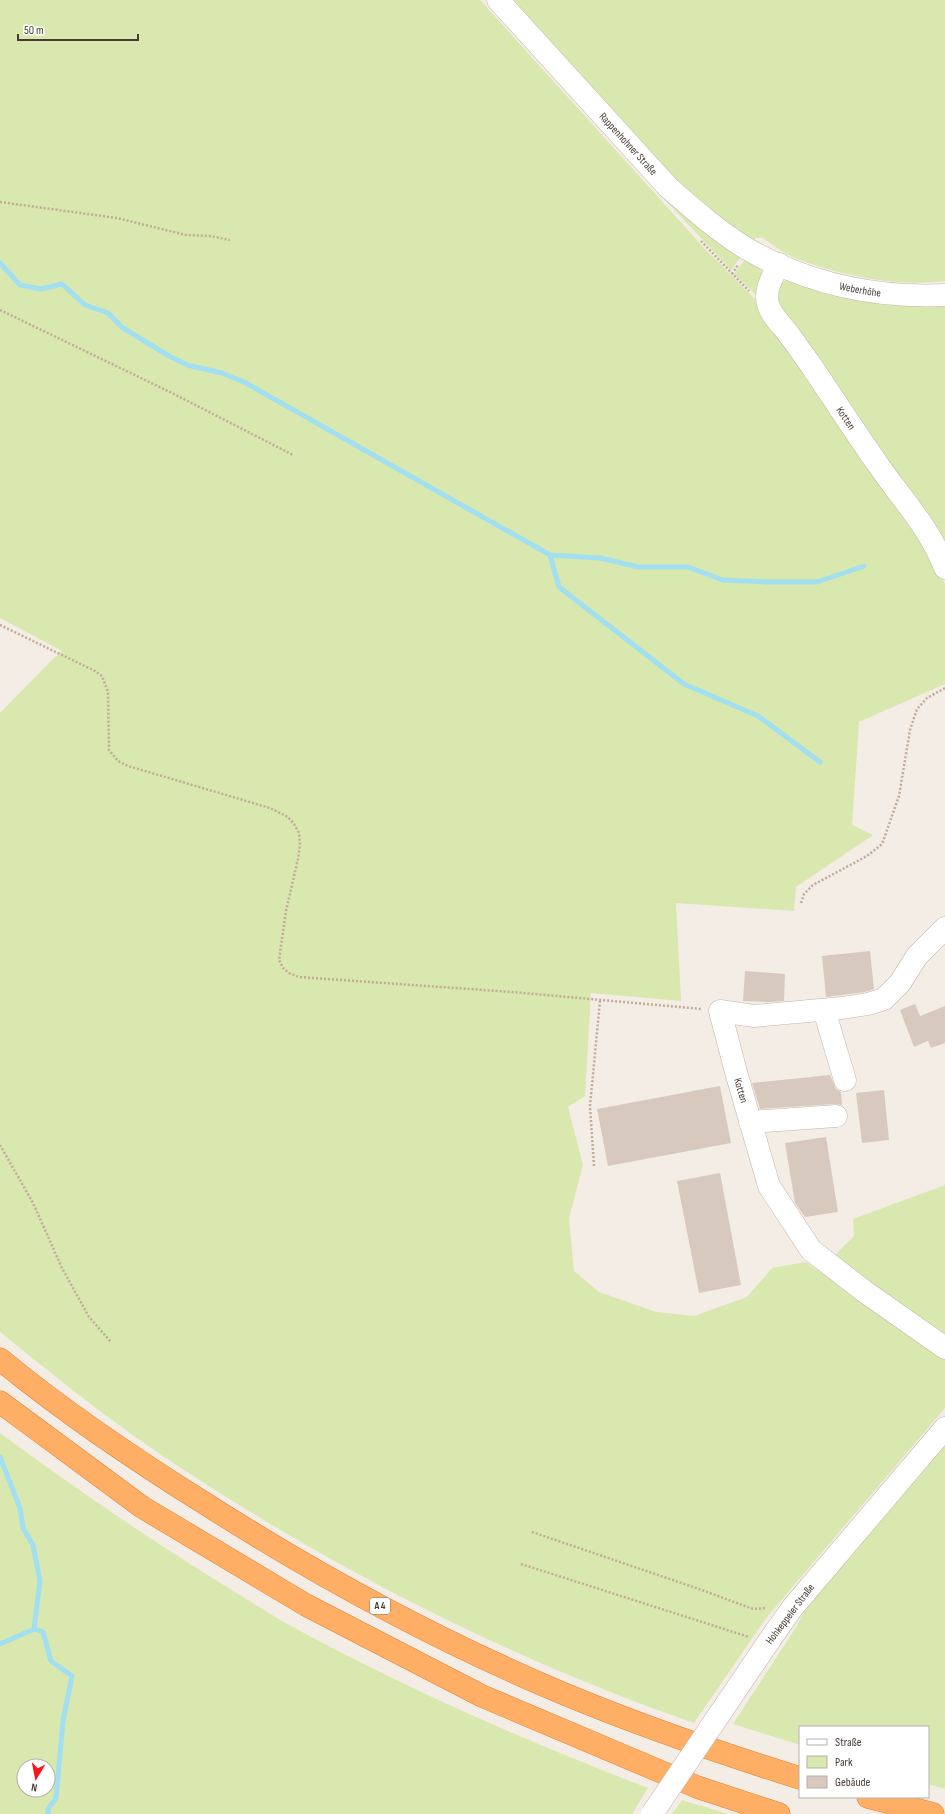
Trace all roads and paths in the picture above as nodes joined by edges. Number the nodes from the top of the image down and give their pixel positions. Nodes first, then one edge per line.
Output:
1 (498, 0) edge
2 (0, 202) edge
3 (230, 240) dead end
4 (778, 264) junction
5 (945, 295) edge
6 (0, 310) edge
7 (293, 455) dead end
8 (945, 568) edge
9 (0, 625) edge
10 (945, 688) edge
11 (801, 903) dead end
12 (945, 928) edge
13 (600, 1000) junction
14 (824, 1010) junction
15 (720, 1011) junction
16 (845, 1080) dead end
17 (836, 1116) dead end
18 (750, 1122) junction
19 (0, 1146) edge
20 (594, 1166) dead end
21 (111, 1342) dead end
22 (945, 1348) edge
23 (0, 1358) edge
24 (0, 1402) edge
25 (945, 1428) edge
26 (532, 1532) dead end
27 (521, 1564) dead end
28 (766, 1608) dead end
29 (762, 1640) junction
30 (799, 1778) edge
31 (872, 1798) edge
32 (652, 1814) edge
33 (779, 1814) edge
34 (933, 1814) edge

1 - 4 street, Rappenhohner Straße
2 - 3 path
4 - 5 street, Weberhöhe
4 - 8 street, Kotten
6 - 7 path
9 - 13 path
10 - 11 path
12 - 14 street
13 - 15 path
13 - 20 path
14 - 15 street
14 - 16 street
15 - 18 street, Kotten
17 - 18 street
18 - 22 street, Kotten
19 - 21 path
23 - 30 highway, A 4
24 - 33 highway
25 - 29 street, Hohkeppeler Straße
26 - 28 path
27 - 29 path
29 - 32 street, Hohkeppeler Straße, bridge
31 - 34 highway

